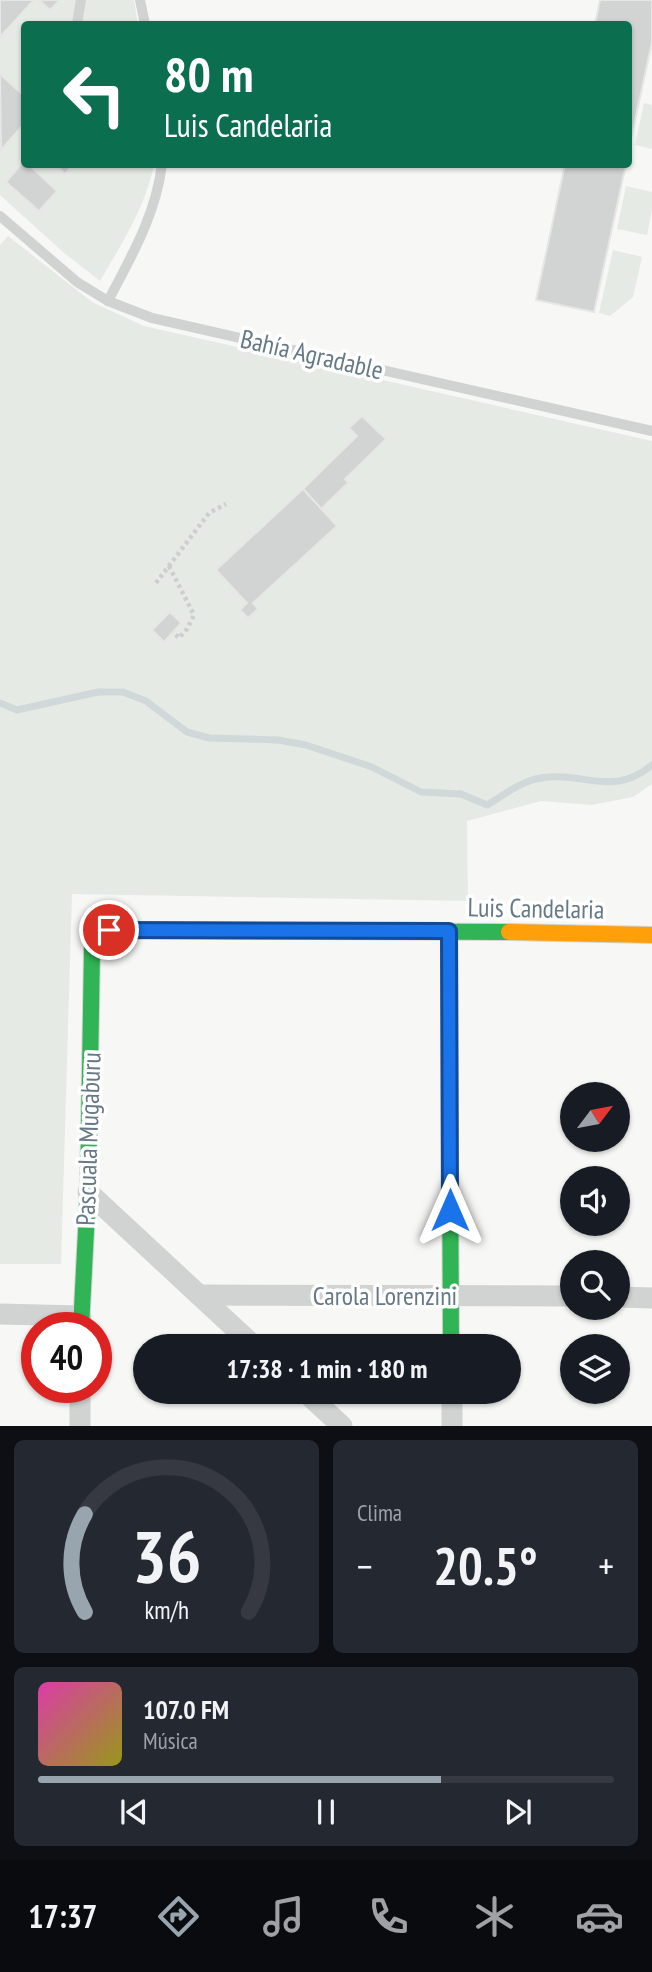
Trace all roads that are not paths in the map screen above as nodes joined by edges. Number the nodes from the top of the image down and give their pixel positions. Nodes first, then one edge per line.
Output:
1 (81, 0) edge
2 (140, 0) edge
3 (78, 21) edge
4 (144, 21) edge
5 (161, 168) edge
6 (0, 216) edge
7 (108, 302) junction
8 (652, 431) edge
9 (449, 931) junction
10 (652, 935) edge
11 (92, 949) joint
12 (88, 1192) junction
13 (450, 1294) junction
14 (199, 1295) junction
15 (560, 1296) edge
16 (630, 1297) edge
17 (652, 1298) edge
18 (82, 1312) edge
19 (0, 1314) edge
20 (21, 1316) edge
21 (241, 1334) edge
22 (451, 1334) edge
23 (80, 1403) edge
24 (318, 1404) edge
25 (452, 1404) edge
26 (324, 1410) junction
27 (80, 1426) edge
28 (310, 1426) edge
29 (342, 1426) edge
30 (452, 1426) edge

1 - 3 lane
2 - 4 lane
5 - 7 lane
6 - 7 lane, Bahía Agradable
7 - 8 lane, Bahía Agradable
9 - 10 street, Luis Candelaria
9 - 11 street, Luis Candelaria
9 - 13 street
11 - 12 street, Pascuala Mugaburu
12 - 14 street
12 - 18 street, Pascuala Mugaburu
13 - 14 street, Carola Lorenzini
13 - 15 street, Carola Lorenzini
13 - 22 street
14 - 21 street
16 - 17 street
19 - 20 street
23 - 27 street
24 - 26 street
25 - 30 street
26 - 28 street
26 - 29 street

